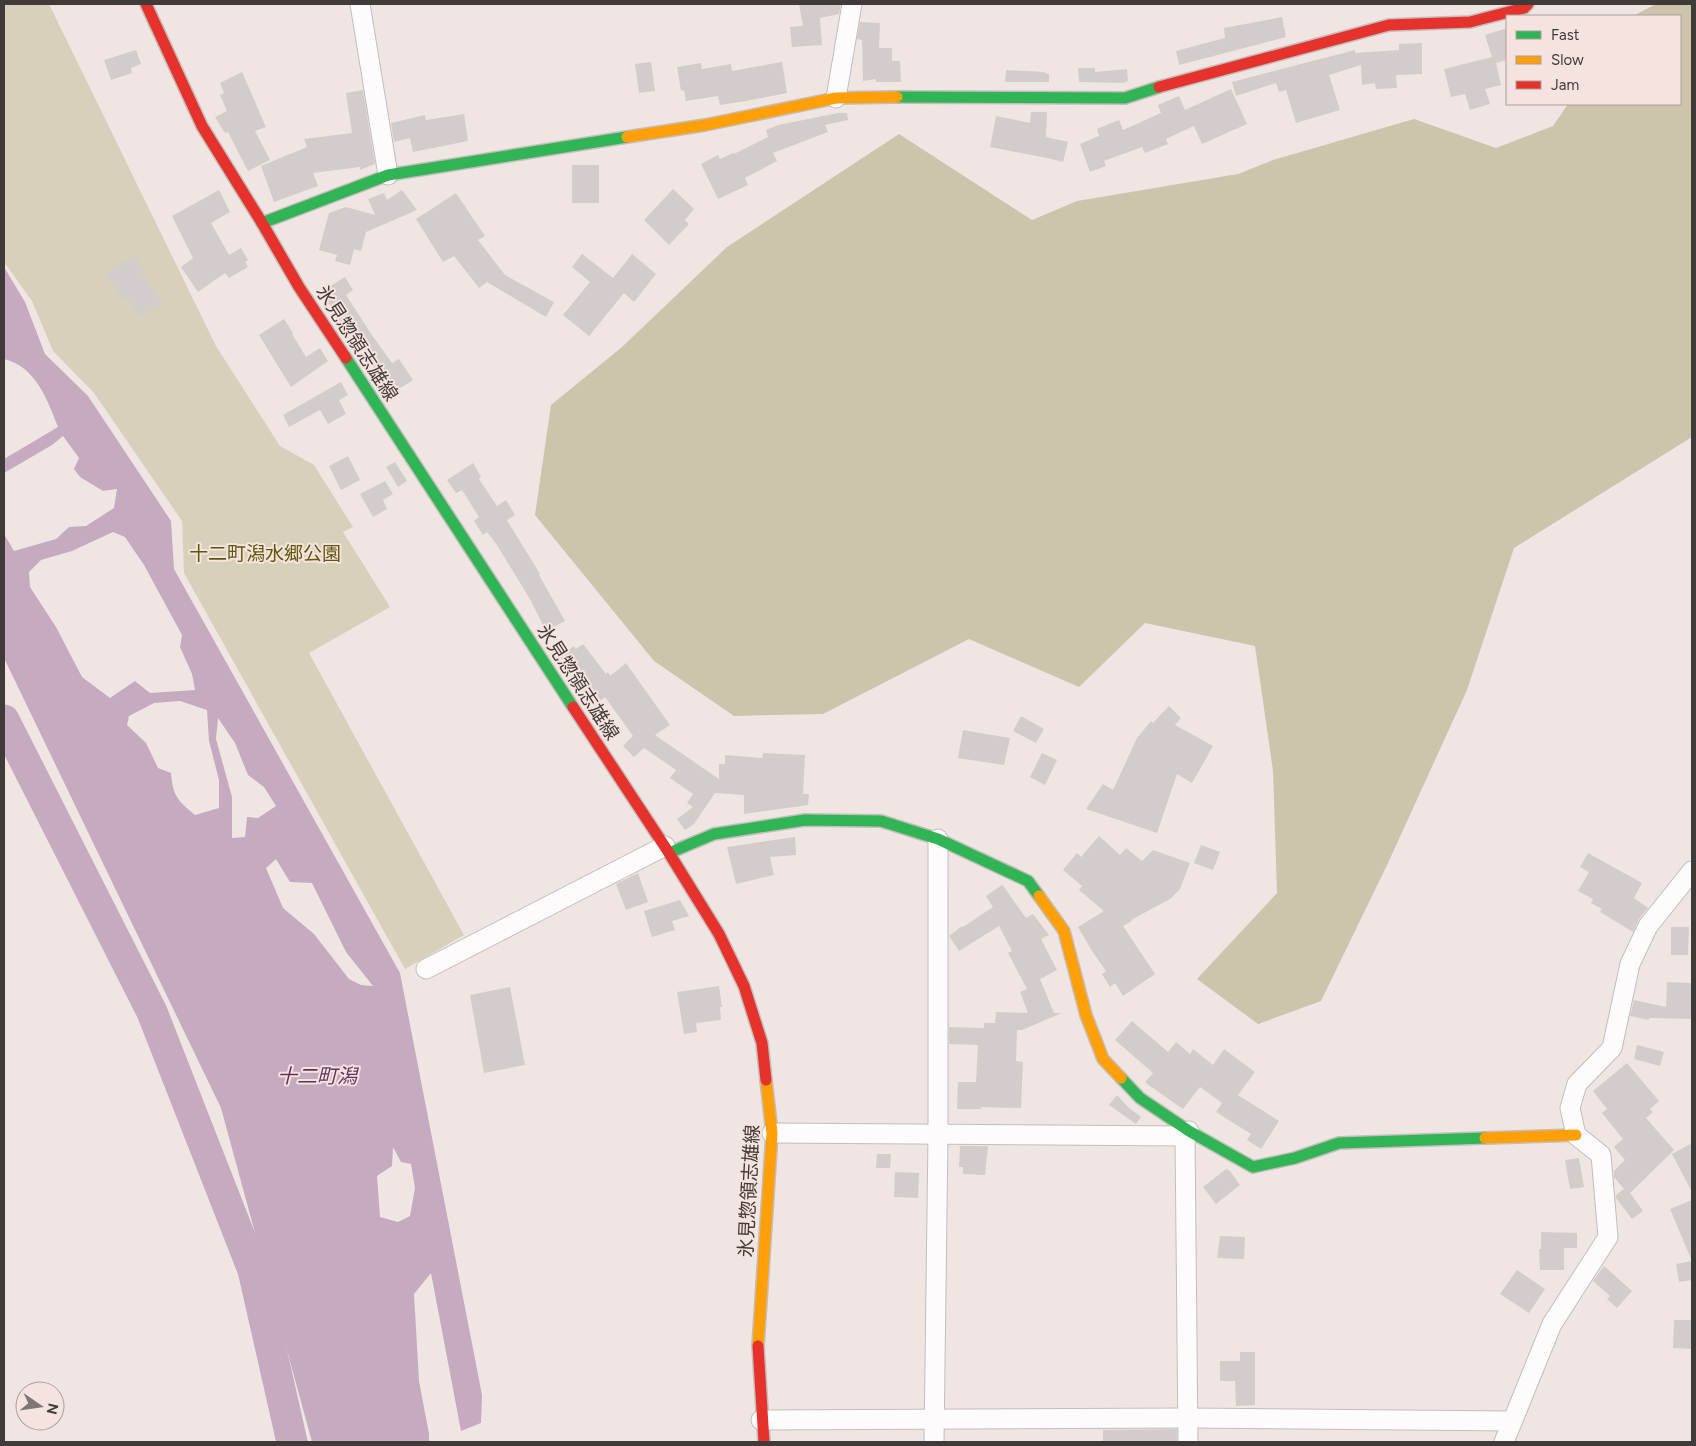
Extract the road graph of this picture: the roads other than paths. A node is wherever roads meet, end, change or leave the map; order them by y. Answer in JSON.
{"nodes":[{"id":1,"x":146,"y":4,"type":"edge"},
{"id":2,"x":360,"y":4,"type":"edge"},
{"id":3,"x":852,"y":4,"type":"edge"},
{"id":4,"x":1528,"y":4,"type":"edge"},
{"id":5,"x":836,"y":98,"type":"junction"},
{"id":6,"x":388,"y":175,"type":"junction"},
{"id":7,"x":262,"y":223,"type":"junction"},
{"id":8,"x":938,"y":839,"type":"junction"},
{"id":9,"x":667,"y":849,"type":"junction"},
{"id":10,"x":1692,"y":871,"type":"edge"},
{"id":11,"x":426,"y":969,"type":"dead end"},
{"id":12,"x":772,"y":1133,"type":"junction"},
{"id":13,"x":1187,"y":1134,"type":"junction"},
{"id":14,"x":938,"y":1135,"type":"junction"},
{"id":15,"x":1576,"y":1135,"type":"junction"},
{"id":16,"x":1188,"y":1418,"type":"junction"},
{"id":17,"x":934,"y":1419,"type":"junction"},
{"id":18,"x":761,"y":1420,"type":"junction"},
{"id":19,"x":1512,"y":1421,"type":"junction"},
{"id":20,"x":764,"y":1442,"type":"edge"},
{"id":21,"x":934,"y":1442,"type":"edge"},
{"id":22,"x":1188,"y":1442,"type":"edge"},
{"id":23,"x":1504,"y":1442,"type":"edge"}],
"edges":[{"from":1,"to":7,"type":"street","name":"氷見惣領志雄線"},
{"from":2,"to":6,"type":"street"},
{"from":3,"to":5,"type":"street"},
{"from":4,"to":5,"type":"street"},
{"from":5,"to":6,"type":"street"},
{"from":6,"to":7,"type":"street"},
{"from":7,"to":9,"type":"street","name":"氷見惣領志雄線"},
{"from":8,"to":9,"type":"street"},
{"from":8,"to":13,"type":"street"},
{"from":8,"to":14,"type":"street"},
{"from":9,"to":11,"type":"street"},
{"from":9,"to":12,"type":"street","name":"氷見惣領志雄線"},
{"from":10,"to":15,"type":"street"},
{"from":12,"to":14,"type":"street"},
{"from":12,"to":18,"type":"street","name":"氷見惣領志雄線"},
{"from":13,"to":14,"type":"street"},
{"from":13,"to":15,"type":"street"},
{"from":13,"to":16,"type":"street"},
{"from":14,"to":17,"type":"street"},
{"from":15,"to":19,"type":"street"},
{"from":16,"to":17,"type":"street"},
{"from":16,"to":19,"type":"street"},
{"from":16,"to":22,"type":"street"},
{"from":17,"to":18,"type":"street"},
{"from":17,"to":21,"type":"street"},
{"from":18,"to":20,"type":"street","name":"氷見惣領志雄線"},
{"from":19,"to":23,"type":"street"}]}
